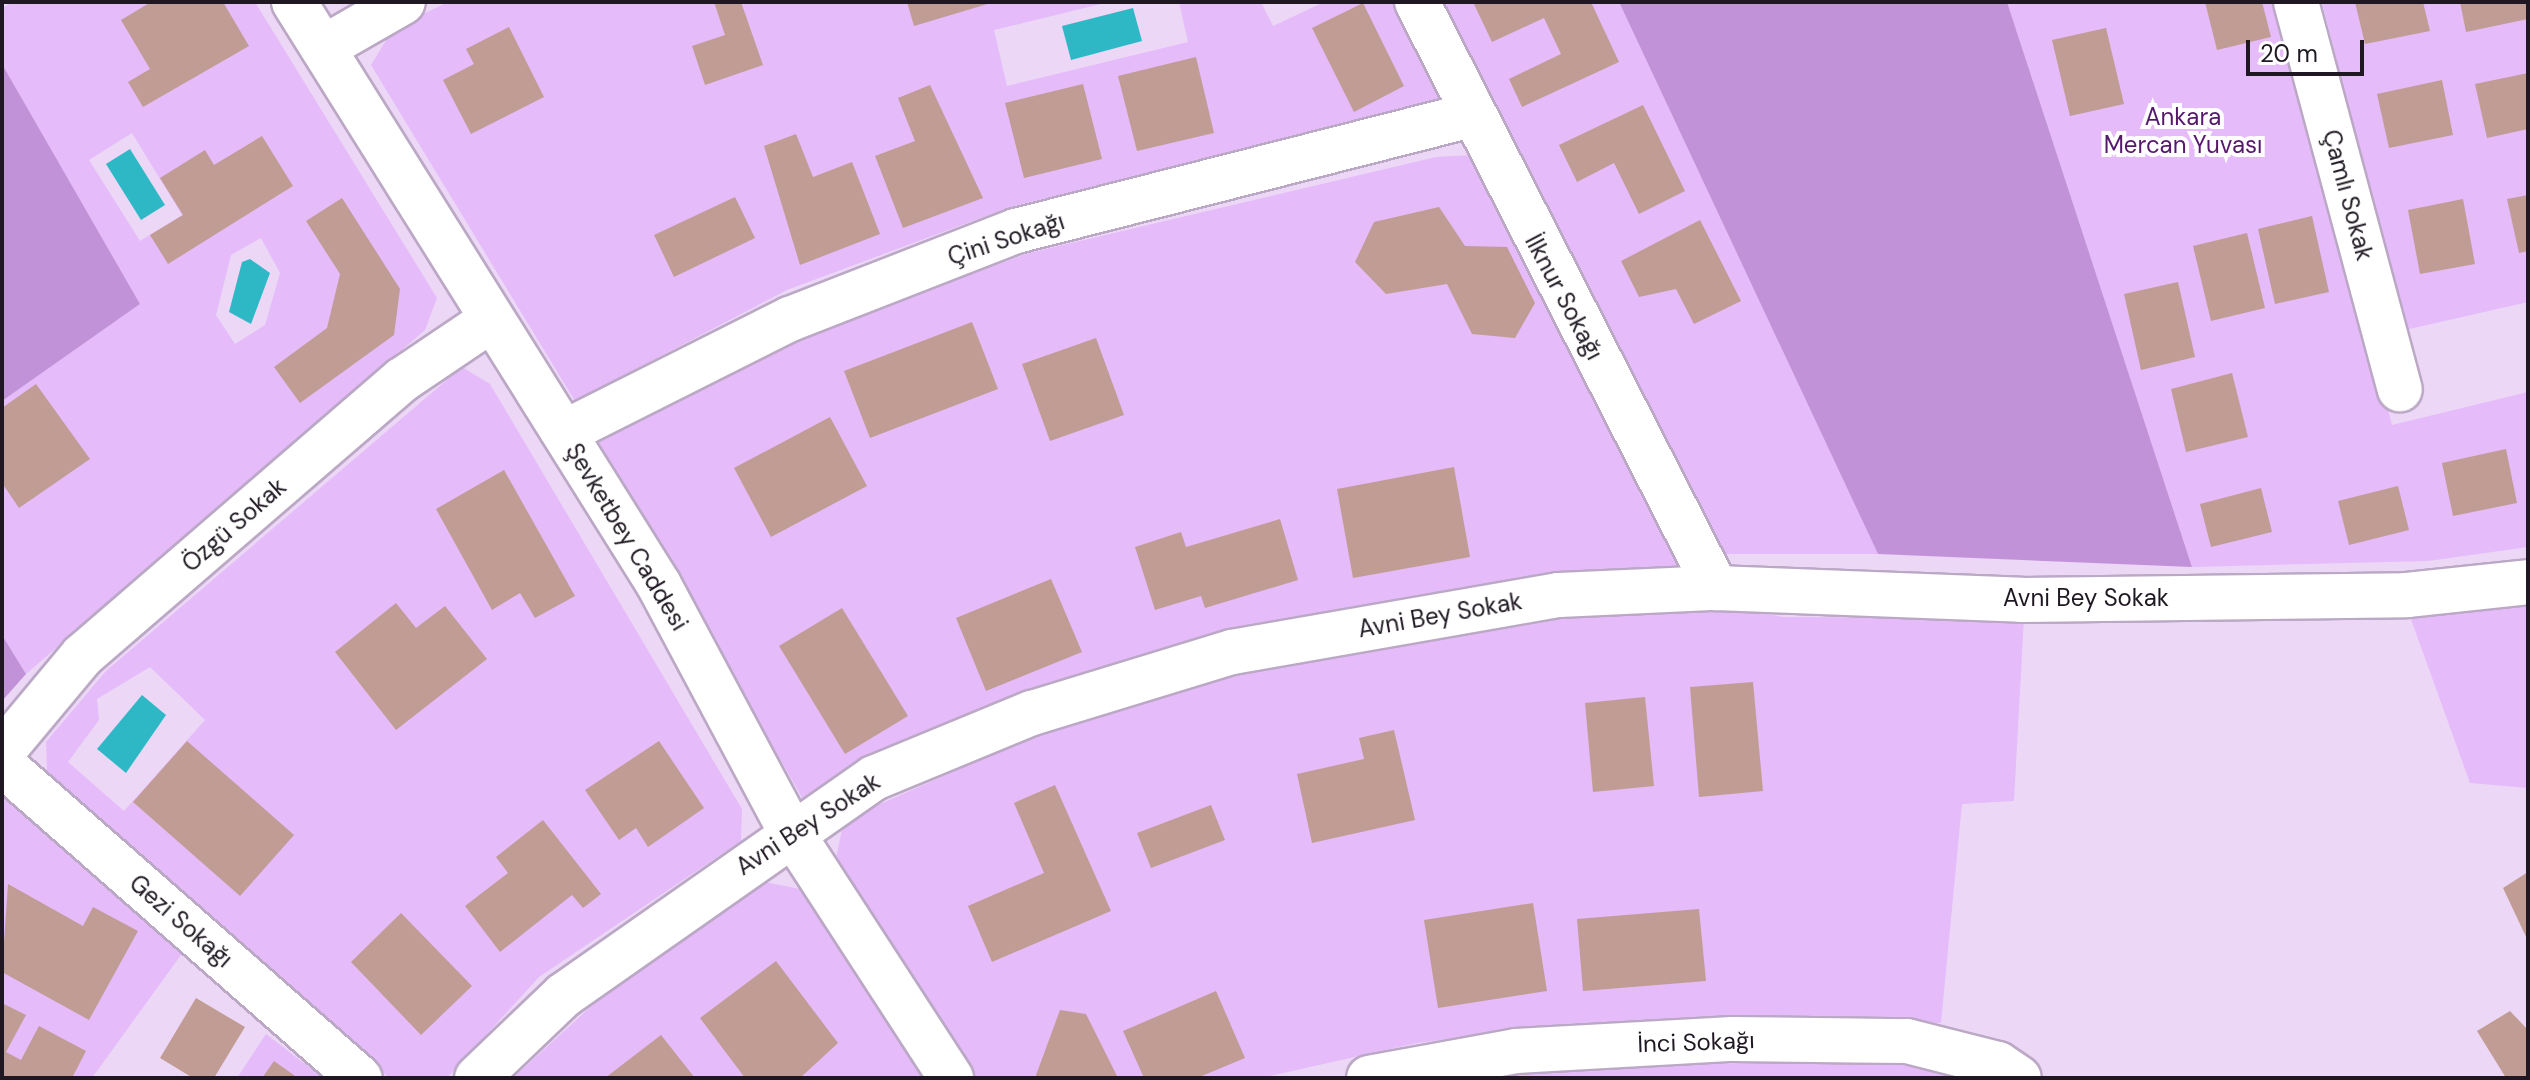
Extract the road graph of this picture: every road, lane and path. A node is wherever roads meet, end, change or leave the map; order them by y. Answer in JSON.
{"nodes":[{"id":1,"x":294,"y":2,"type":"edge"},
{"id":2,"x":403,"y":2,"type":"edge"},
{"id":3,"x":1417,"y":2,"type":"edge"},
{"id":4,"x":2296,"y":2,"type":"edge"},
{"id":5,"x":323,"y":48,"type":"junction"},
{"id":6,"x":1472,"y":115,"type":"junction"},
{"id":7,"x":488,"y":322,"type":"junction"},
{"id":8,"x":2400,"y":389,"type":"dead end"},
{"id":9,"x":565,"y":432,"type":"junction"},
{"id":10,"x":2528,"y":582,"type":"edge"},
{"id":11,"x":1716,"y":588,"type":"junction"},
{"id":12,"x":2,"y":752,"type":"edge"},
{"id":13,"x":2,"y":764,"type":"edge"},
{"id":14,"x":790,"y":830,"type":"junction"},
{"id":15,"x":360,"y":1078,"type":"edge"},
{"id":16,"x":477,"y":1078,"type":"edge"},
{"id":17,"x":951,"y":1078,"type":"edge"},
{"id":18,"x":1369,"y":1078,"type":"edge"},
{"id":19,"x":2019,"y":1078,"type":"edge"}],
"edges":[{"from":1,"to":5,"type":"street","name":"Şevketbey Caddesi"},
{"from":2,"to":5,"type":"street"},
{"from":3,"to":6,"type":"street","name":"İlknur Sokağı"},
{"from":4,"to":8,"type":"street","name":"Çamlı Sokak"},
{"from":5,"to":7,"type":"street","name":"Şevketbey Caddesi"},
{"from":6,"to":9,"type":"street","name":"Çini Sokağı"},
{"from":6,"to":11,"type":"street","name":"İlknur Sokağı"},
{"from":7,"to":9,"type":"street","name":"Şevketbey Caddesi"},
{"from":7,"to":12,"type":"street","name":"Özgü Sokak"},
{"from":9,"to":14,"type":"street","name":"Şevketbey Caddesi"},
{"from":10,"to":11,"type":"street","name":"Avni Bey Sokak"},
{"from":11,"to":14,"type":"street","name":"Avni Bey Sokak"},
{"from":13,"to":15,"type":"street","name":"Gezi Sokağı"},
{"from":14,"to":16,"type":"street","name":"Avni Bey Sokak"},
{"from":14,"to":17,"type":"street","name":"Şevketbey Caddesi"},
{"from":18,"to":19,"type":"street","name":"İnci Sokağı"}]}
